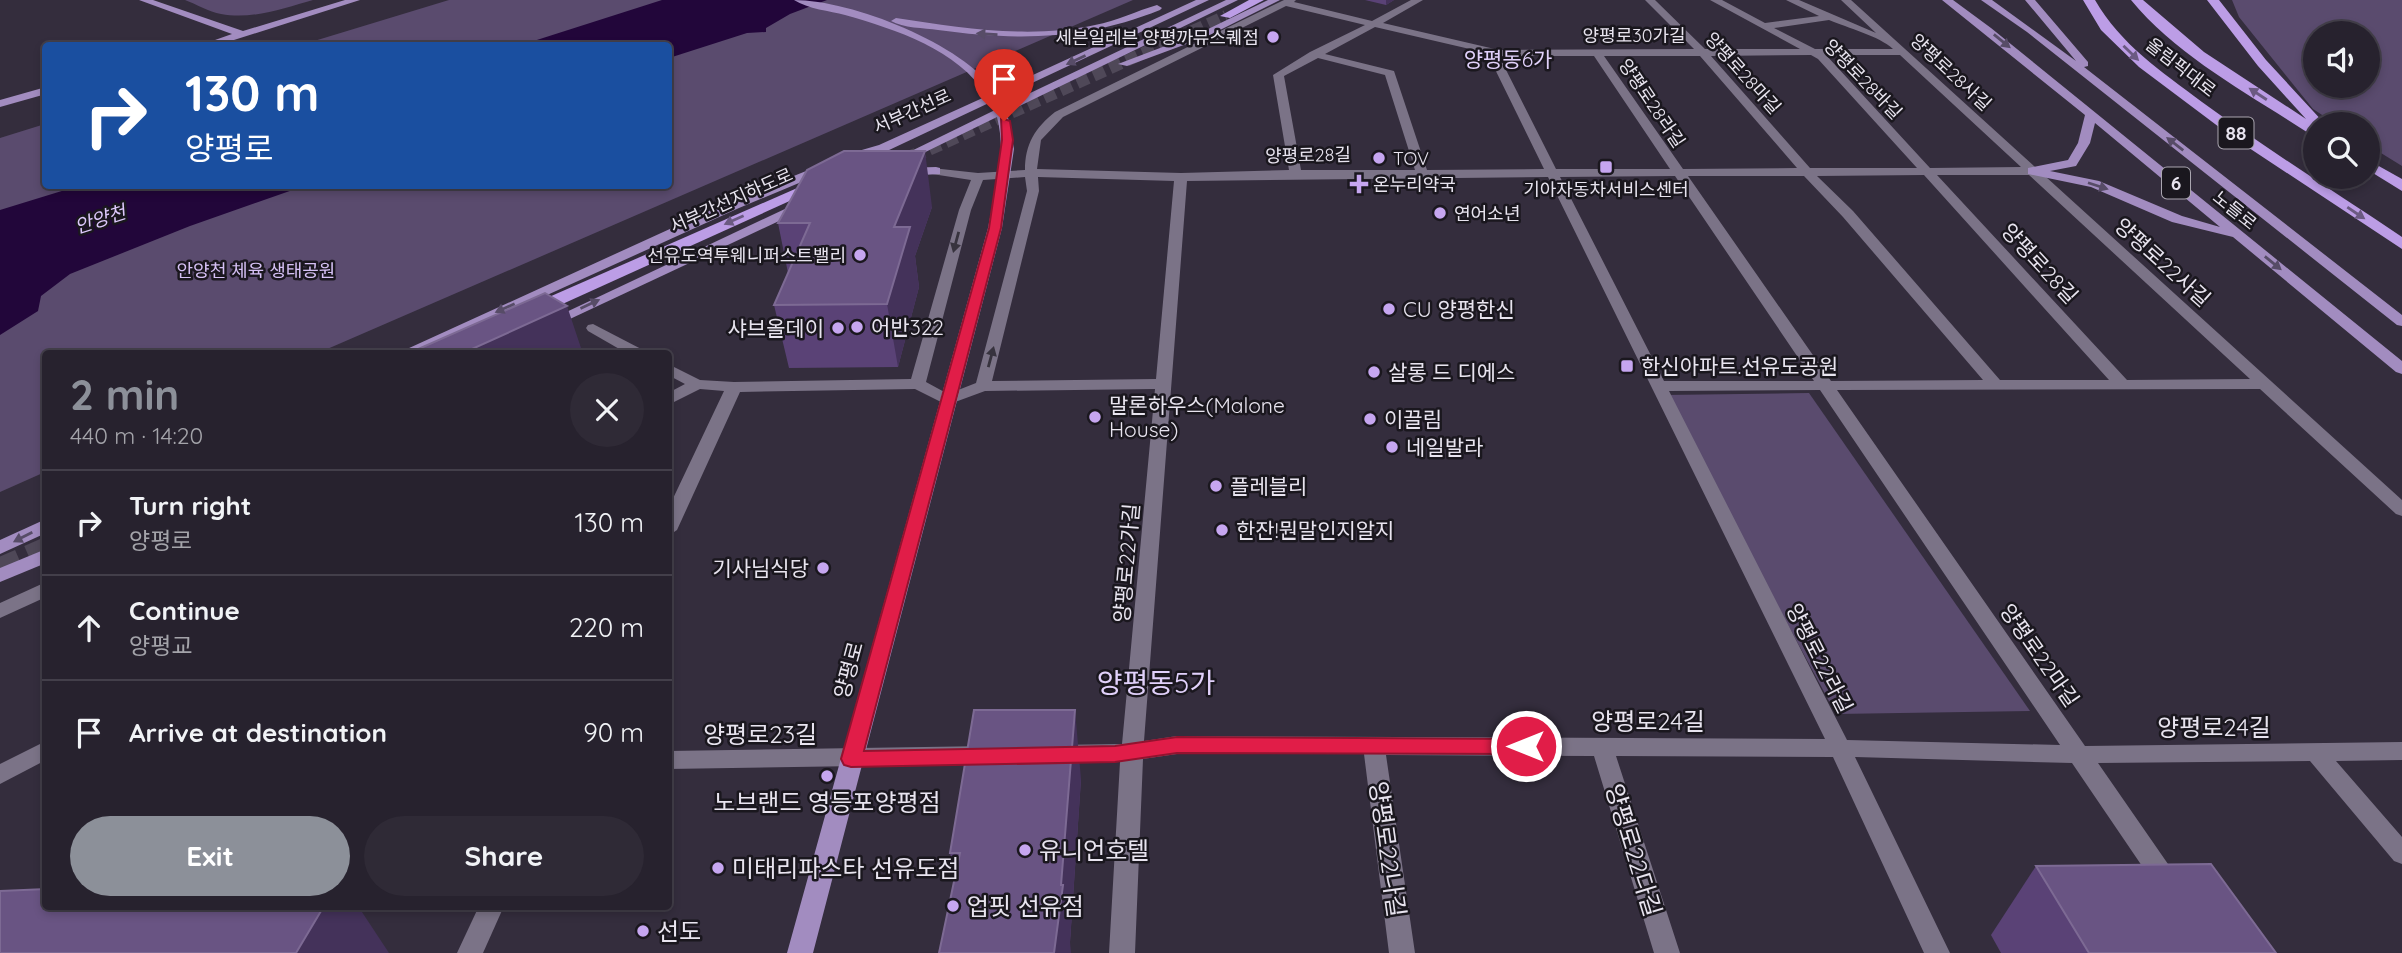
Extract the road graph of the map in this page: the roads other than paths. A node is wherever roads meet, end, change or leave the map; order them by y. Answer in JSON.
{"nodes":[{"id":1,"x":144,"y":0,"type":"edge"},
{"id":2,"x":177,"y":0,"type":"edge"},
{"id":3,"x":355,"y":0,"type":"edge"},
{"id":4,"x":799,"y":0,"type":"edge"},
{"id":5,"x":1204,"y":0,"type":"edge"},
{"id":6,"x":1233,"y":0,"type":"edge"},
{"id":7,"x":1258,"y":0,"type":"edge"},
{"id":8,"x":1418,"y":0,"type":"edge"},
{"id":9,"x":1650,"y":0,"type":"edge"},
{"id":10,"x":1715,"y":0,"type":"edge"},
{"id":11,"x":1791,"y":0,"type":"edge"},
{"id":12,"x":1846,"y":0,"type":"edge"},
{"id":13,"x":1947,"y":0,"type":"edge"},
{"id":14,"x":1986,"y":0,"type":"edge"},
{"id":15,"x":2000,"y":0,"type":"edge"},
{"id":16,"x":2030,"y":0,"type":"edge"},
{"id":17,"x":2074,"y":0,"type":"edge"},
{"id":18,"x":2089,"y":0,"type":"edge"},
{"id":19,"x":2137,"y":0,"type":"edge"},
{"id":20,"x":2213,"y":0,"type":"edge"},
{"id":21,"x":1284,"y":1,"type":"edge"},
{"id":22,"x":1166,"y":5,"type":"dead end"},
{"id":23,"x":855,"y":15,"type":"junction"},
{"id":24,"x":1226,"y":16,"type":"tunnel mouth"},
{"id":25,"x":1829,"y":17,"type":"junction"},
{"id":26,"x":1371,"y":24,"type":"junction"},
{"id":27,"x":219,"y":25,"type":"junction"},
{"id":28,"x":1765,"y":26,"type":"junction"},
{"id":29,"x":2105,"y":28,"type":"junction"},
{"id":30,"x":2029,"y":30,"type":"junction"},
{"id":31,"x":242,"y":34,"type":"junction"},
{"id":32,"x":1890,"y":39,"type":"junction"},
{"id":33,"x":216,"y":42,"type":"edge"},
{"id":34,"x":1703,"y":52,"type":"junction"},
{"id":35,"x":1815,"y":52,"type":"junction"},
{"id":36,"x":1904,"y":52,"type":"junction"},
{"id":37,"x":1492,"y":53,"type":"junction"},
{"id":38,"x":1597,"y":53,"type":"junction"},
{"id":39,"x":1314,"y":54,"type":"junction"},
{"id":40,"x":2104,"y":88,"type":"junction"},
{"id":41,"x":42,"y":91,"type":"edge"},
{"id":42,"x":1034,"y":97,"type":"junction"},
{"id":43,"x":0,"y":104,"type":"edge"},
{"id":44,"x":2308,"y":112,"type":"edge"},
{"id":45,"x":2091,"y":114,"type":"junction"},
{"id":46,"x":2303,"y":123,"type":"edge"},
{"id":47,"x":933,"y":145,"type":"junction"},
{"id":48,"x":883,"y":148,"type":"junction"},
{"id":49,"x":936,"y":171,"type":"junction"},
{"id":50,"x":1926,"y":171,"type":"junction"},
{"id":51,"x":2032,"y":171,"type":"junction"},
{"id":52,"x":1679,"y":172,"type":"junction"},
{"id":53,"x":1807,"y":172,"type":"junction"},
{"id":54,"x":2380,"y":172,"type":"edge"},
{"id":55,"x":1031,"y":173,"type":"junction"},
{"id":56,"x":1422,"y":173,"type":"junction"},
{"id":57,"x":1552,"y":173,"type":"junction"},
{"id":58,"x":1296,"y":174,"type":"junction"},
{"id":59,"x":978,"y":177,"type":"junction"},
{"id":60,"x":1181,"y":177,"type":"junction"},
{"id":61,"x":840,"y":178,"type":"junction"},
{"id":62,"x":2402,"y":186,"type":"edge"},
{"id":63,"x":2240,"y":236,"type":"junction"},
{"id":64,"x":2402,"y":244,"type":"edge"},
{"id":65,"x":2402,"y":322,"type":"edge"},
{"id":66,"x":541,"y":327,"type":"edge"},
{"id":67,"x":593,"y":328,"type":"dead end"},
{"id":68,"x":412,"y":350,"type":"edge"},
{"id":69,"x":449,"y":350,"type":"edge"},
{"id":70,"x":633,"y":350,"type":"edge"},
{"id":71,"x":2402,"y":369,"type":"edge"},
{"id":72,"x":672,"y":371,"type":"edge"},
{"id":73,"x":697,"y":384,"type":"junction"},
{"id":74,"x":918,"y":384,"type":"junction"},
{"id":75,"x":1163,"y":384,"type":"junction"},
{"id":76,"x":2122,"y":384,"type":"junction"},
{"id":77,"x":2265,"y":384,"type":"junction"},
{"id":78,"x":1824,"y":385,"type":"junction"},
{"id":79,"x":1996,"y":385,"type":"junction"},
{"id":80,"x":983,"y":386,"type":"junction"},
{"id":81,"x":1659,"y":386,"type":"junction"},
{"id":82,"x":734,"y":387,"type":"junction"},
{"id":83,"x":672,"y":398,"type":"edge"},
{"id":84,"x":947,"y":400,"type":"junction"},
{"id":85,"x":2402,"y":510,"type":"edge"},
{"id":86,"x":672,"y":521,"type":"edge"},
{"id":87,"x":42,"y":527,"type":"edge"},
{"id":88,"x":0,"y":548,"type":"edge"},
{"id":89,"x":42,"y":557,"type":"edge"},
{"id":90,"x":42,"y":567,"type":"edge"},
{"id":91,"x":0,"y":577,"type":"edge"},
{"id":92,"x":42,"y":591,"type":"edge"},
{"id":93,"x":0,"y":611,"type":"edge"},
{"id":94,"x":1374,"y":746,"type":"junction"},
{"id":95,"x":1602,"y":747,"type":"junction"},
{"id":96,"x":1839,"y":748,"type":"junction"},
{"id":97,"x":42,"y":751,"type":"edge"},
{"id":98,"x":2402,"y":751,"type":"edge"},
{"id":99,"x":1132,"y":752,"type":"junction"},
{"id":100,"x":2079,"y":752,"type":"junction"},
{"id":101,"x":2316,"y":753,"type":"junction"},
{"id":102,"x":1010,"y":755,"type":"edge"},
{"id":103,"x":1036,"y":755,"type":"edge"},
{"id":104,"x":851,"y":759,"type":"junction"},
{"id":105,"x":672,"y":760,"type":"edge"},
{"id":106,"x":0,"y":775,"type":"edge"},
{"id":107,"x":2402,"y":854,"type":"edge"},
{"id":108,"x":2178,"y":897,"type":"edge"},
{"id":109,"x":490,"y":910,"type":"edge"},
{"id":110,"x":470,"y":953,"type":"edge"},
{"id":111,"x":800,"y":953,"type":"edge"},
{"id":112,"x":1122,"y":953,"type":"edge"},
{"id":113,"x":1402,"y":953,"type":"edge"},
{"id":114,"x":1667,"y":953,"type":"edge"},
{"id":115,"x":1937,"y":953,"type":"edge"}],
"edges":[{"from":1,"to":27,"type":"main road"},
{"from":2,"to":27,"type":"main road"},
{"from":3,"to":31,"type":"main road"},
{"from":4,"to":23,"type":"main road"},
{"from":5,"to":48,"type":"main road","name":"서부간선로","one_way":true},
{"from":6,"to":42,"type":"main road","name":"서부간선로"},
{"from":7,"to":24,"type":"highway"},
{"from":8,"to":26,"type":"street"},
{"from":9,"to":34,"type":"street","name":"양평로28마길"},
{"from":10,"to":28,"type":"street","name":"양평로28바길"},
{"from":11,"to":25,"type":"street"},
{"from":12,"to":32,"type":"street","name":"양평로28사길"},
{"from":13,"to":45,"type":"main road","name":"노들로","number":"6","one_way":true},
{"from":14,"to":30,"type":"main road","name":"노들로","number":"6"},
{"from":15,"to":30,"type":"main road"},
{"from":16,"to":40,"type":"main road"},
{"from":17,"to":29,"type":"highway"},
{"from":18,"to":29,"type":"highway","name":"올림픽대로","number":"88"},
{"from":46,"to":19,"type":"highway","name":"올림픽대로","number":"88","one_way":true},
{"from":20,"to":44,"type":"highway"},
{"from":21,"to":26,"type":"street","name":"양평로30가길"},
{"from":21,"to":42,"type":"main road"},
{"from":21,"to":55,"type":"street"},
{"from":22,"to":23,"type":"main road","one_way":true},
{"from":23,"to":84,"type":"main road","name":"양평로"},
{"from":25,"to":28,"type":"street","name":"양평로28바길"},
{"from":25,"to":32,"type":"street"},
{"from":26,"to":37,"type":"street","name":"양평로30가길"},
{"from":26,"to":39,"type":"street"},
{"from":27,"to":31,"type":"main road"},
{"from":28,"to":35,"type":"street","name":"양평로28바길"},
{"from":29,"to":64,"type":"highway","name":"올림픽대로","number":"88","one_way":true},
{"from":30,"to":40,"type":"main road","name":"노들로","number":"6"},
{"from":31,"to":33,"type":"main road"},
{"from":32,"to":36,"type":"street","name":"양평로28사길"},
{"from":34,"to":35,"type":"street","name":"양평로30가길"},
{"from":34,"to":38,"type":"street","name":"양평로30가길"},
{"from":34,"to":53,"type":"street","name":"양평로28마길"},
{"from":35,"to":36,"type":"street","name":"양평로30가길"},
{"from":35,"to":50,"type":"street","name":"양평로28바길"},
{"from":36,"to":51,"type":"street","name":"양평로28사길"},
{"from":37,"to":38,"type":"street","name":"양평로30가길"},
{"from":37,"to":57,"type":"street","name":"양평로22라길"},
{"from":38,"to":52,"type":"street","name":"양평로28라길"},
{"from":39,"to":56,"type":"street"},
{"from":39,"to":58,"type":"street"},
{"from":65,"to":40,"type":"main road","name":"노들로","number":"6","one_way":true},
{"from":41,"to":43,"type":"main road"},
{"from":42,"to":47,"type":"main road","name":"서부간선로"},
{"from":45,"to":51,"type":"main road"},
{"from":45,"to":63,"type":"main road","name":"노들로","number":"6"},
{"from":47,"to":49,"type":"main road"},
{"from":47,"to":49,"type":"main road","name":"서부간선로"},
{"from":48,"to":61,"type":"highway","name":"서부간선지하도로"},
{"from":48,"to":68,"type":"main road","name":"서부간선로","one_way":true},
{"from":49,"to":59,"type":"street","name":"양평로28길"},
{"from":50,"to":51,"type":"street","name":"양평로28길"},
{"from":50,"to":53,"type":"street","name":"양평로28길"},
{"from":50,"to":76,"type":"street","name":"양평로28길"},
{"from":51,"to":63,"type":"main road","one_way":true},
{"from":51,"to":77,"type":"street","name":"양평로22사길"},
{"from":52,"to":53,"type":"street","name":"양평로28길"},
{"from":52,"to":57,"type":"street","name":"양평로28길"},
{"from":52,"to":78,"type":"street","name":"양평로22마길"},
{"from":53,"to":79,"type":"street"},
{"from":54,"to":62,"type":"highway"},
{"from":55,"to":59,"type":"street","name":"양평로28길"},
{"from":55,"to":60,"type":"street","name":"양평로28길"},
{"from":80,"to":55,"type":"street","one_way":true},
{"from":56,"to":57,"type":"street","name":"양평로28길"},
{"from":56,"to":58,"type":"street","name":"양평로28길"},
{"from":57,"to":81,"type":"street","name":"양평로22라길"},
{"from":58,"to":60,"type":"street","name":"양평로28길"},
{"from":59,"to":74,"type":"street","one_way":true},
{"from":60,"to":75,"type":"street","name":"양평로22가길"},
{"from":66,"to":61,"type":"main road","one_way":true},
{"from":61,"to":69,"type":"highway","name":"서부간선지하도로","one_way":true},
{"from":63,"to":71,"type":"main road","name":"노들로","number":"6","one_way":true},
{"from":67,"to":70,"type":"street"},
{"from":72,"to":73,"type":"street"},
{"from":73,"to":82,"type":"street"},
{"from":73,"to":83,"type":"street"},
{"from":74,"to":82,"type":"street"},
{"from":74,"to":84,"type":"street"},
{"from":75,"to":80,"type":"street"},
{"from":75,"to":99,"type":"street","name":"양평로22가길"},
{"from":76,"to":77,"type":"street"},
{"from":76,"to":79,"type":"street"},
{"from":77,"to":85,"type":"street","name":"양평로22사길"},
{"from":78,"to":79,"type":"street"},
{"from":78,"to":81,"type":"street"},
{"from":78,"to":100,"type":"street","name":"양평로22마길"},
{"from":80,"to":84,"type":"street"},
{"from":81,"to":96,"type":"street","name":"양평로22라길"},
{"from":82,"to":86,"type":"street"},
{"from":84,"to":104,"type":"main road","name":"양평로"},
{"from":87,"to":88,"type":"main road","one_way":true},
{"from":89,"to":91,"type":"main road"},
{"from":90,"to":91,"type":"main road"},
{"from":92,"to":93,"type":"street"},
{"from":94,"to":95,"type":"street","name":"양평로24길"},
{"from":94,"to":99,"type":"street","name":"양평로24길"},
{"from":94,"to":113,"type":"street","name":"양평로22나길"},
{"from":95,"to":96,"type":"street","name":"양평로24길"},
{"from":95,"to":114,"type":"street","name":"양평로22다길"},
{"from":96,"to":100,"type":"street","name":"양평로24길"},
{"from":96,"to":115,"type":"street","name":"양평로22라길"},
{"from":97,"to":106,"type":"street"},
{"from":98,"to":101,"type":"street","name":"양평로24길"},
{"from":99,"to":103,"type":"street","name":"양평로24길"},
{"from":99,"to":112,"type":"street","name":"양평로22가길"},
{"from":100,"to":101,"type":"street","name":"양평로24길"},
{"from":100,"to":108,"type":"street","name":"양평로22마길"},
{"from":101,"to":107,"type":"street"},
{"from":102,"to":104,"type":"street"},
{"from":104,"to":105,"type":"street","name":"양평로23길"},
{"from":104,"to":111,"type":"main road","name":"양평로"},
{"from":109,"to":110,"type":"street"}]}
